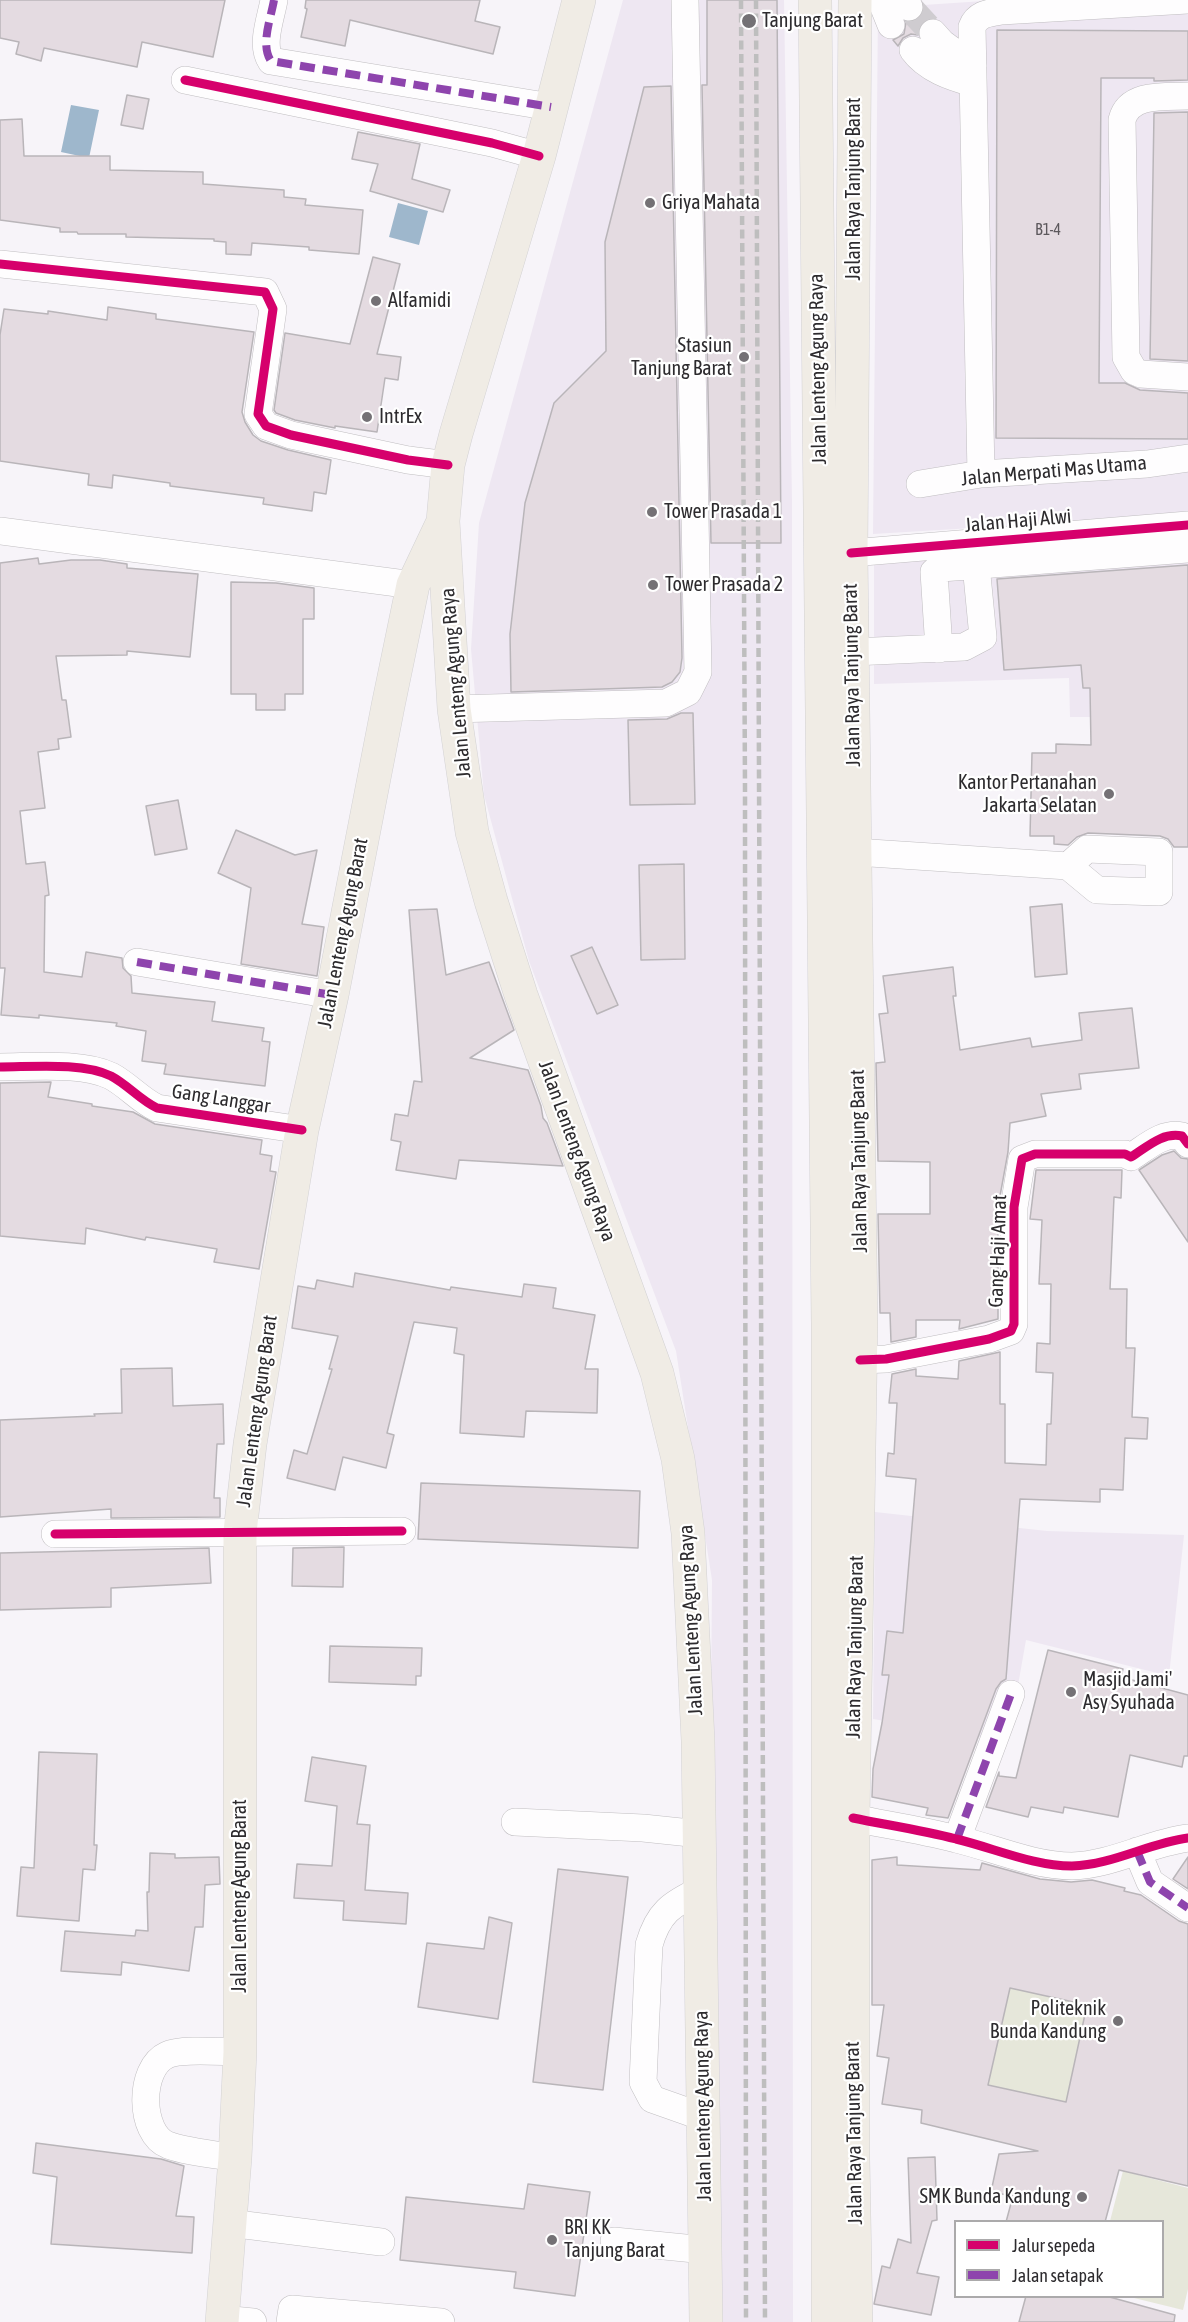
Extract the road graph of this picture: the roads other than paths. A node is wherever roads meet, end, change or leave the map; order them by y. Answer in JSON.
{"nodes":[{"id":1,"x":274,"y":0,"type":"edge"},
{"id":2,"x":579,"y":0,"type":"edge"},
{"id":3,"x":685,"y":0,"type":"edge"},
{"id":4,"x":815,"y":0,"type":"edge"},
{"id":5,"x":855,"y":0,"type":"edge"},
{"id":6,"x":881,"y":0,"type":"edge"},
{"id":7,"x":1188,"y":0,"type":"edge"},
{"id":8,"x":902,"y":11,"type":"tunnel mouth"},
{"id":9,"x":933,"y":33,"type":"tunnel mouth"},
{"id":10,"x":913,"y":50,"type":"tunnel mouth"},
{"id":11,"x":973,"y":75,"type":"junction"},
{"id":12,"x":185,"y":80,"type":"dead end"},
{"id":13,"x":1188,"y":96,"type":"edge"},
{"id":14,"x":550,"y":107,"type":"junction"},
{"id":15,"x":539,"y":156,"type":"junction"},
{"id":16,"x":0,"y":264,"type":"edge"},
{"id":17,"x":1188,"y":377,"type":"edge"},
{"id":18,"x":1188,"y":458,"type":"edge"},
{"id":19,"x":448,"y":465,"type":"junction"},
{"id":20,"x":981,"y":474,"type":"junction"},
{"id":21,"x":920,"y":484,"type":"dead end"},
{"id":22,"x":443,"y":520,"type":"junction"},
{"id":23,"x":1188,"y":525,"type":"edge"},
{"id":24,"x":0,"y":531,"type":"edge"},
{"id":25,"x":1188,"y":549,"type":"edge"},
{"id":26,"x":850,"y":553,"type":"junction"},
{"id":27,"x":976,"y":565,"type":"junction"},
{"id":28,"x":414,"y":585,"type":"junction"},
{"id":29,"x":939,"y":649,"type":"junction"},
{"id":30,"x":853,"y":652,"type":"junction"},
{"id":31,"x":454,"y":709,"type":"junction"},
{"id":32,"x":855,"y":852,"type":"junction"},
{"id":33,"x":1068,"y":866,"type":"dead end"},
{"id":34,"x":137,"y":962,"type":"dead end"},
{"id":35,"x":332,"y":995,"type":"junction"},
{"id":36,"x":0,"y":1067,"type":"edge"},
{"id":37,"x":302,"y":1130,"type":"junction"},
{"id":38,"x":1188,"y":1144,"type":"edge"},
{"id":39,"x":828,"y":1323,"type":"junction"},
{"id":40,"x":861,"y":1326,"type":"junction"},
{"id":41,"x":860,"y":1360,"type":"junction"},
{"id":42,"x":402,"y":1531,"type":"dead end"},
{"id":43,"x":240,"y":1532,"type":"junction"},
{"id":44,"x":54,"y":1534,"type":"dead end"},
{"id":45,"x":1011,"y":1694,"type":"dead end"},
{"id":46,"x":853,"y":1818,"type":"junction"},
{"id":47,"x":514,"y":1822,"type":"dead end"},
{"id":48,"x":700,"y":1834,"type":"junction"},
{"id":49,"x":1188,"y":1838,"type":"edge"},
{"id":50,"x":957,"y":1839,"type":"junction"},
{"id":51,"x":1137,"y":1851,"type":"junction"},
{"id":52,"x":701,"y":1890,"type":"junction"},
{"id":53,"x":1188,"y":1908,"type":"edge"},
{"id":54,"x":240,"y":2052,"type":"junction"},
{"id":55,"x":703,"y":2117,"type":"junction"},
{"id":56,"x":236,"y":2158,"type":"junction"},
{"id":57,"x":229,"y":2223,"type":"junction"},
{"id":58,"x":614,"y":2241,"type":"dead end"},
{"id":59,"x":381,"y":2242,"type":"dead end"},
{"id":60,"x":705,"y":2250,"type":"junction"},
{"id":61,"x":240,"y":2321,"type":"edge"},
{"id":62,"x":290,"y":2322,"type":"edge"},
{"id":63,"x":441,"y":2322,"type":"edge"},
{"id":64,"x":706,"y":2322,"type":"edge"},
{"id":65,"x":828,"y":2322,"type":"edge"},
{"id":66,"x":856,"y":2322,"type":"edge"}],
"edges":[{"from":1,"to":14,"type":"street"},
{"from":2,"to":14,"type":"main road","name":"Jalan Lenteng Agung Raya"},
{"from":3,"to":31,"type":"street"},
{"from":4,"to":39,"type":"main road","name":"Jalan Lenteng Agung Raya"},
{"from":5,"to":26,"type":"main road","name":"Jalan Raya Tanjung Barat"},
{"from":6,"to":8,"type":"street"},
{"from":7,"to":11,"type":"street"},
{"from":9,"to":11,"type":"street"},
{"from":10,"to":11,"type":"street"},
{"from":11,"to":20,"type":"street"},
{"from":12,"to":15,"type":"street"},
{"from":13,"to":17,"type":"street"},
{"from":14,"to":15,"type":"main road","name":"Jalan Lenteng Agung Raya"},
{"from":15,"to":19,"type":"main road","name":"Jalan Lenteng Agung Raya"},
{"from":16,"to":19,"type":"street"},
{"from":18,"to":20,"type":"street","name":"Jalan Merpati Mas Utama"},
{"from":19,"to":22,"type":"main road","name":"Jalan Lenteng Agung Raya"},
{"from":20,"to":21,"type":"street","name":"Jalan Merpati Mas Utama"},
{"from":22,"to":28,"type":"main road","name":"Jalan Lenteng Agung Barat"},
{"from":22,"to":31,"type":"main road","name":"Jalan Lenteng Agung Raya"},
{"from":23,"to":26,"type":"street","name":"Jalan Haji Alwi"},
{"from":24,"to":28,"type":"street"},
{"from":25,"to":27,"type":"street"},
{"from":26,"to":30,"type":"main road","name":"Jalan Raya Tanjung Barat"},
{"from":27,"to":29,"type":"street"},
{"from":27,"to":29,"type":"street"},
{"from":28,"to":35,"type":"main road","name":"Jalan Lenteng Agung Barat"},
{"from":29,"to":30,"type":"street"},
{"from":30,"to":32,"type":"main road","name":"Jalan Raya Tanjung Barat"},
{"from":31,"to":48,"type":"main road","name":"Jalan Lenteng Agung Raya"},
{"from":32,"to":33,"type":"street"},
{"from":32,"to":40,"type":"main road","name":"Jalan Raya Tanjung Barat"},
{"from":34,"to":35,"type":"street"},
{"from":35,"to":37,"type":"main road","name":"Jalan Lenteng Agung Barat"},
{"from":36,"to":37,"type":"street","name":"Gang Langgar"},
{"from":37,"to":43,"type":"main road","name":"Jalan Lenteng Agung Barat"},
{"from":38,"to":41,"type":"street","name":"Gang Haji Amat"},
{"from":39,"to":40,"type":"main road"},
{"from":39,"to":65,"type":"main road","name":"Jalan Lenteng Agung Raya"},
{"from":40,"to":41,"type":"main road","name":"Jalan Raya Tanjung Barat"},
{"from":41,"to":46,"type":"main road","name":"Jalan Raya Tanjung Barat"},
{"from":42,"to":43,"type":"street"},
{"from":43,"to":44,"type":"street"},
{"from":43,"to":54,"type":"main road","name":"Jalan Lenteng Agung Barat"},
{"from":45,"to":50,"type":"street"},
{"from":46,"to":50,"type":"street"},
{"from":46,"to":66,"type":"main road","name":"Jalan Raya Tanjung Barat"},
{"from":47,"to":48,"type":"street"},
{"from":48,"to":52,"type":"main road","name":"Jalan Lenteng Agung Raya"},
{"from":49,"to":51,"type":"street"},
{"from":50,"to":51,"type":"street"},
{"from":51,"to":53,"type":"street"},
{"from":52,"to":55,"type":"main road","name":"Jalan Lenteng Agung Raya"},
{"from":52,"to":55,"type":"street"},
{"from":54,"to":56,"type":"main road","name":"Jalan Lenteng Agung Barat"},
{"from":54,"to":56,"type":"street"},
{"from":55,"to":60,"type":"main road","name":"Jalan Lenteng Agung Raya"},
{"from":56,"to":57,"type":"main road","name":"Jalan Lenteng Agung Barat"},
{"from":57,"to":59,"type":"street"},
{"from":57,"to":61,"type":"main road","name":"Jalan Lenteng Agung Barat"},
{"from":58,"to":60,"type":"street"},
{"from":60,"to":64,"type":"main road","name":"Jalan Lenteng Agung Raya"},
{"from":62,"to":63,"type":"street"}]}
